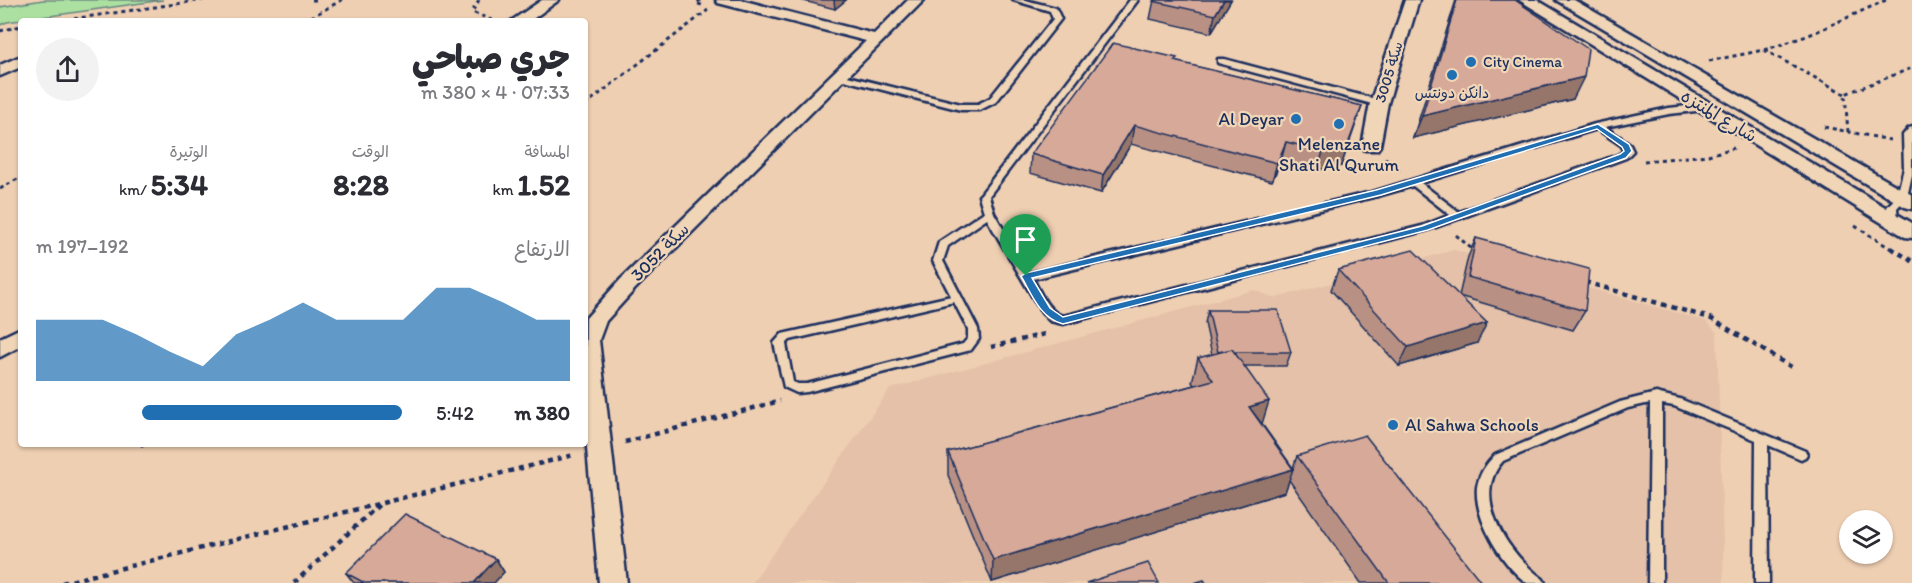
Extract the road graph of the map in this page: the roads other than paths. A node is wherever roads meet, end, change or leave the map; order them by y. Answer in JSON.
{"nodes":[{"id":1,"x":552,"y":0,"type":"edge"},
{"id":2,"x":723,"y":0,"type":"edge"},
{"id":3,"x":916,"y":0,"type":"edge"},
{"id":4,"x":1017,"y":0,"type":"edge"},
{"id":5,"x":1134,"y":0,"type":"edge"},
{"id":6,"x":1412,"y":0,"type":"edge"},
{"id":7,"x":1526,"y":0,"type":"edge"},
{"id":8,"x":1563,"y":0,"type":"edge"},
{"id":9,"x":1584,"y":12,"type":"junction"},
{"id":10,"x":524,"y":18,"type":"edge"},
{"id":11,"x":1558,"y":19,"type":"junction"},
{"id":12,"x":875,"y":39,"type":"junction"},
{"id":13,"x":18,"y":61,"type":"edge"},
{"id":14,"x":1221,"y":61,"type":"dead end"},
{"id":15,"x":0,"y":70,"type":"edge"},
{"id":16,"x":838,"y":76,"type":"junction"},
{"id":17,"x":1379,"y":103,"type":"junction"},
{"id":18,"x":1705,"y":107,"type":"junction"},
{"id":19,"x":1598,"y":126,"type":"junction"},
{"id":20,"x":1912,"y":130,"type":"edge"},
{"id":21,"x":1371,"y":146,"type":"road end"},
{"id":22,"x":1414,"y":182,"type":"junction"},
{"id":23,"x":1907,"y":200,"type":"edge"},
{"id":24,"x":989,"y":213,"type":"junction"},
{"id":25,"x":1457,"y":216,"type":"junction"},
{"id":26,"x":1893,"y":221,"type":"junction"},
{"id":27,"x":1912,"y":232,"type":"edge"},
{"id":28,"x":1026,"y":276,"type":"junction"},
{"id":29,"x":956,"y":298,"type":"junction"},
{"id":30,"x":18,"y":338,"type":"edge"},
{"id":31,"x":0,"y":349,"type":"edge"},
{"id":32,"x":1656,"y":397,"type":"junction"},
{"id":33,"x":1762,"y":438,"type":"junction"},
{"id":34,"x":1801,"y":454,"type":"dead end"},
{"id":35,"x":613,"y":583,"type":"edge"},
{"id":36,"x":1538,"y":583,"type":"edge"},
{"id":37,"x":1655,"y":583,"type":"edge"},
{"id":38,"x":1762,"y":583,"type":"edge"}],
"edges":[{"from":1,"to":10,"type":"street"},
{"from":2,"to":12,"type":"street"},
{"from":3,"to":12,"type":"street","name":"سكة 3052"},
{"from":4,"to":16,"type":"lane"},
{"from":5,"to":24,"type":"lane"},
{"from":6,"to":17,"type":"street","name":"سكة 3005"},
{"from":7,"to":11,"type":"street","name":"شارع المنتزه"},
{"from":8,"to":9,"type":"street","name":"شارع المنتزه"},
{"from":9,"to":11,"type":"street"},
{"from":9,"to":23,"type":"street","name":"شارع المنتزه"},
{"from":11,"to":18,"type":"street","name":"شارع المنتزه"},
{"from":12,"to":16,"type":"street","name":"سكة 3052"},
{"from":13,"to":15,"type":"street"},
{"from":14,"to":17,"type":"lane"},
{"from":16,"to":35,"type":"street","name":"سكة 3052"},
{"from":17,"to":21,"type":"street","name":"سكة 3005"},
{"from":18,"to":19,"type":"lane"},
{"from":18,"to":26,"type":"street","name":"شارع المنتزه"},
{"from":19,"to":22,"type":"lane"},
{"from":19,"to":25,"type":"lane"},
{"from":20,"to":23,"type":"lane"},
{"from":22,"to":25,"type":"lane"},
{"from":22,"to":28,"type":"lane"},
{"from":23,"to":26,"type":"lane"},
{"from":24,"to":28,"type":"lane"},
{"from":24,"to":29,"type":"lane"},
{"from":25,"to":28,"type":"lane"},
{"from":26,"to":27,"type":"street","name":"شارع المنتزه"},
{"from":29,"to":29,"type":"lane"},
{"from":30,"to":31,"type":"street"},
{"from":32,"to":33,"type":"lane"},
{"from":32,"to":36,"type":"lane"},
{"from":32,"to":37,"type":"lane"},
{"from":33,"to":34,"type":"lane"},
{"from":33,"to":38,"type":"lane"}]}
